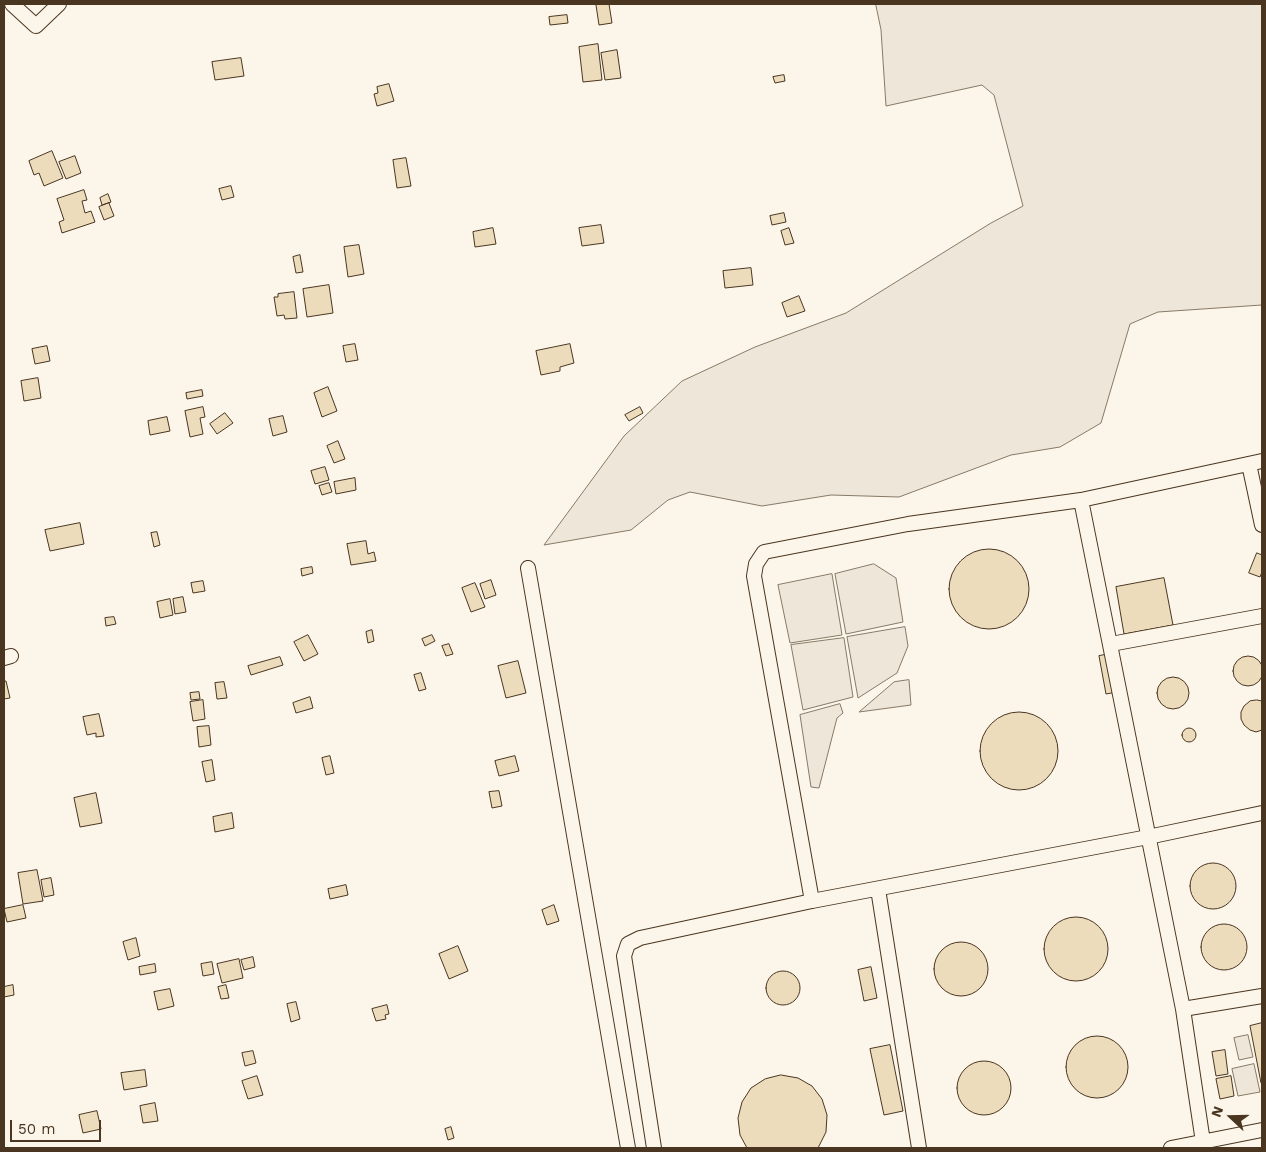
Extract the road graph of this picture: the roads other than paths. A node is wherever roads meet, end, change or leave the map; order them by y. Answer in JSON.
{"nodes":[{"id":1,"x":12,"y":4,"type":"edge"},
{"id":2,"x":59,"y":4,"type":"edge"},
{"id":3,"x":1256,"y":463,"type":"edge"},
{"id":4,"x":1081,"y":500,"type":"junction"},
{"id":5,"x":1262,"y":525,"type":"edge"},
{"id":6,"x":528,"y":568,"type":"dead end"},
{"id":7,"x":1262,"y":616,"type":"edge"},
{"id":8,"x":1111,"y":644,"type":"junction"},
{"id":9,"x":1262,"y":813,"type":"edge"},
{"id":10,"x":1148,"y":837,"type":"junction"},
{"id":11,"x":878,"y":889,"type":"junction"},
{"id":12,"x":812,"y":901,"type":"junction"},
{"id":13,"x":1262,"y":996,"type":"edge"},
{"id":14,"x":1183,"y":1009,"type":"junction"},
{"id":15,"x":1262,"y":1130,"type":"edge"},
{"id":16,"x":1203,"y":1142,"type":"junction"},
{"id":17,"x":628,"y":1148,"type":"edge"},
{"id":18,"x":654,"y":1148,"type":"edge"},
{"id":19,"x":919,"y":1148,"type":"edge"},
{"id":20,"x":1171,"y":1148,"type":"edge"}],
"edges":[{"from":1,"to":2,"type":"street"},
{"from":3,"to":4,"type":"street"},
{"from":3,"to":5,"type":"street"},
{"from":4,"to":8,"type":"street"},
{"from":4,"to":12,"type":"street"},
{"from":6,"to":17,"type":"street"},
{"from":7,"to":8,"type":"street"},
{"from":8,"to":10,"type":"street"},
{"from":9,"to":10,"type":"street"},
{"from":10,"to":11,"type":"street"},
{"from":10,"to":14,"type":"street"},
{"from":11,"to":12,"type":"street"},
{"from":11,"to":19,"type":"street"},
{"from":12,"to":18,"type":"street"},
{"from":13,"to":14,"type":"street"},
{"from":14,"to":16,"type":"street"},
{"from":15,"to":16,"type":"street"},
{"from":16,"to":20,"type":"street"}]}
